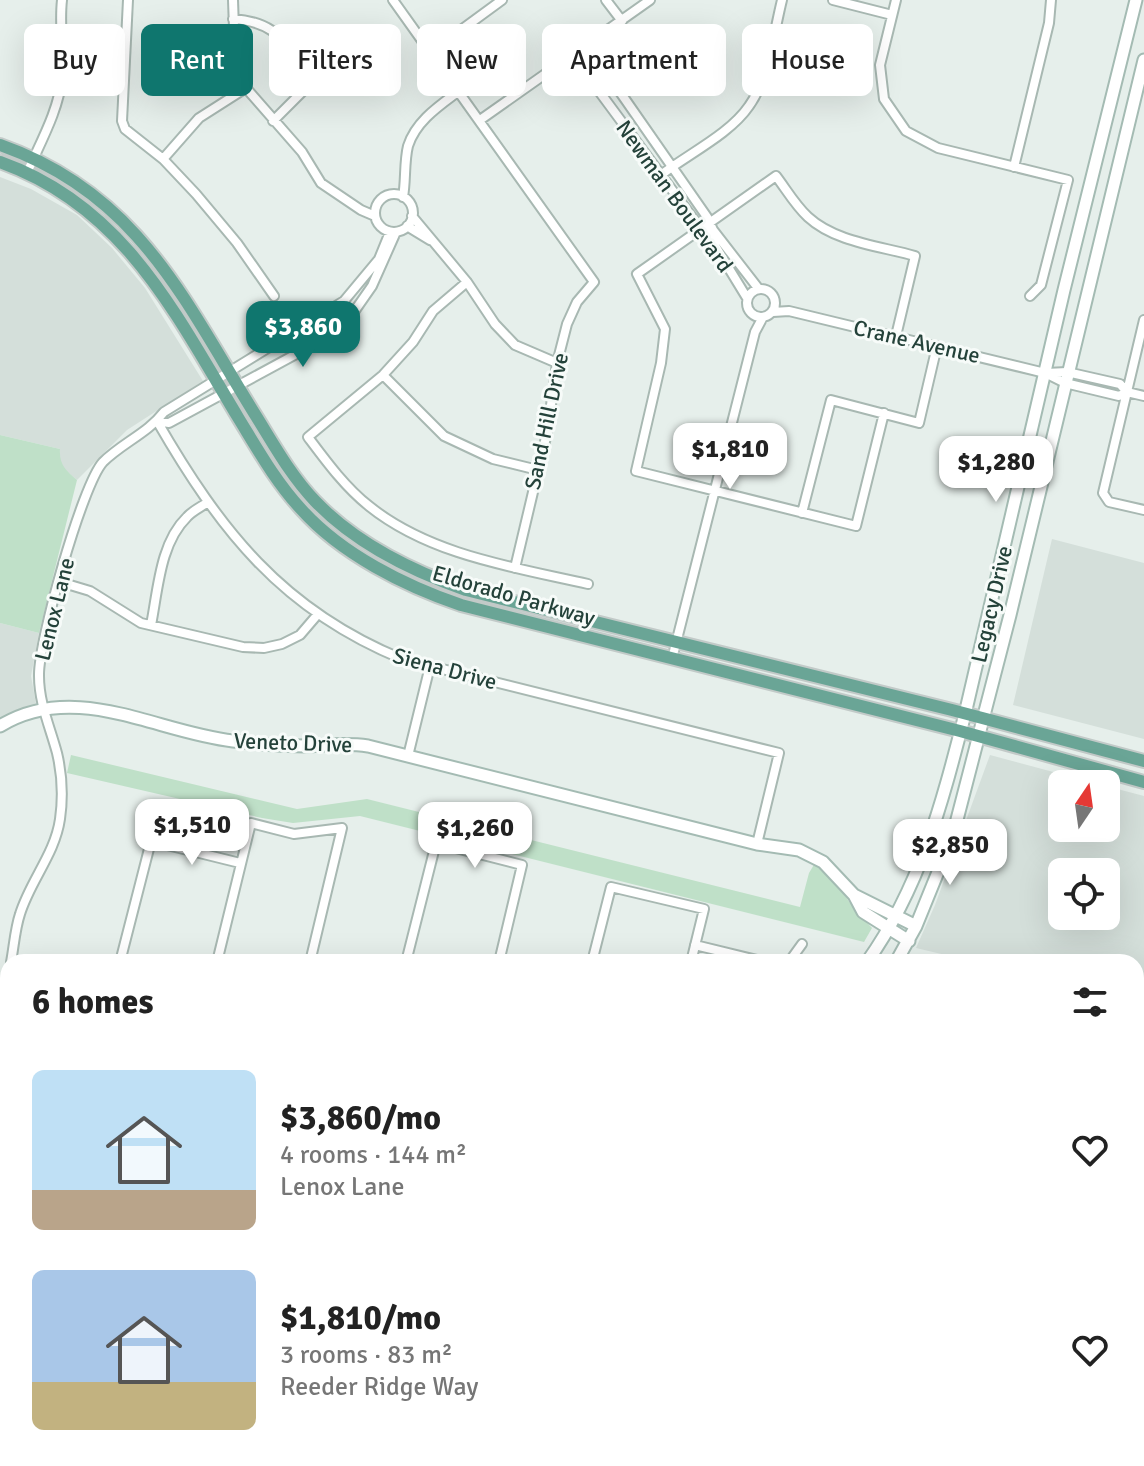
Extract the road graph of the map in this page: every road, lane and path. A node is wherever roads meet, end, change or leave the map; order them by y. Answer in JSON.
{"nodes":[{"id":1,"x":62,"y":0,"type":"edge"},
{"id":2,"x":128,"y":0,"type":"edge"},
{"id":3,"x":233,"y":0,"type":"edge"},
{"id":4,"x":393,"y":0,"type":"edge"},
{"id":5,"x":502,"y":0,"type":"edge"},
{"id":6,"x":606,"y":0,"type":"edge"},
{"id":7,"x":650,"y":0,"type":"edge"},
{"id":8,"x":782,"y":0,"type":"edge"},
{"id":9,"x":833,"y":0,"type":"edge"},
{"id":10,"x":896,"y":0,"type":"edge"},
{"id":11,"x":1051,"y":0,"type":"edge"},
{"id":12,"x":1136,"y":0,"type":"edge"},
{"id":13,"x":892,"y":15,"type":"junction"},
{"id":14,"x":233,"y":19,"type":"junction"},
{"id":15,"x":622,"y":21,"type":"junction"},
{"id":16,"x":233,"y":24,"type":"edge"},
{"id":17,"x":469,"y":24,"type":"edge"},
{"id":18,"x":618,"y":24,"type":"edge"},
{"id":19,"x":417,"y":33,"type":"edge"},
{"id":20,"x":1144,"y":60,"type":"edge"},
{"id":21,"x":542,"y":77,"type":"edge"},
{"id":22,"x":233,"y":96,"type":"edge"},
{"id":23,"x":253,"y":96,"type":"edge"},
{"id":24,"x":453,"y":96,"type":"edge"},
{"id":25,"x":463,"y":96,"type":"edge"},
{"id":26,"x":603,"y":96,"type":"edge"},
{"id":27,"x":623,"y":96,"type":"edge"},
{"id":28,"x":480,"y":120,"type":"junction"},
{"id":29,"x":273,"y":121,"type":"junction"},
{"id":30,"x":0,"y":145,"type":"edge"},
{"id":31,"x":33,"y":158,"type":"junction"},
{"id":32,"x":163,"y":159,"type":"junction"},
{"id":33,"x":0,"y":162,"type":"edge"},
{"id":34,"x":673,"y":166,"type":"junction"},
{"id":35,"x":1014,"y":167,"type":"junction"},
{"id":36,"x":27,"y":173,"type":"junction"},
{"id":37,"x":661,"y":175,"type":"junction"},
{"id":38,"x":400,"y":196,"type":"junction"},
{"id":39,"x":375,"y":213,"type":"junction"},
{"id":40,"x":412,"y":216,"type":"junction"},
{"id":41,"x":706,"y":224,"type":"junction"},
{"id":42,"x":407,"y":226,"type":"junction"},
{"id":43,"x":393,"y":232,"type":"junction"},
{"id":44,"x":434,"y":242,"type":"junction"},
{"id":45,"x":467,"y":282,"type":"junction"},
{"id":46,"x":758,"y":288,"type":"junction"},
{"id":47,"x":274,"y":296,"type":"dead end"},
{"id":48,"x":1030,"y":296,"type":"dead end"},
{"id":49,"x":747,"y":298,"type":"junction"},
{"id":50,"x":775,"y":300,"type":"junction"},
{"id":51,"x":789,"y":311,"type":"junction"},
{"id":52,"x":773,"y":312,"type":"junction"},
{"id":53,"x":751,"y":313,"type":"junction"},
{"id":54,"x":763,"y":317,"type":"junction"},
{"id":55,"x":1144,"y":320,"type":"edge"},
{"id":56,"x":312,"y":321,"type":"junction"},
{"id":57,"x":755,"y":332,"type":"junction"},
{"id":58,"x":896,"y":336,"type":"junction"},
{"id":59,"x":323,"y":337,"type":"junction"},
{"id":60,"x":285,"y":338,"type":"junction"},
{"id":61,"x":937,"y":346,"type":"junction"},
{"id":62,"x":295,"y":355,"type":"junction"},
{"id":63,"x":557,"y":363,"type":"junction"},
{"id":64,"x":229,"y":372,"type":"junction"},
{"id":65,"x":1045,"y":373,"type":"junction"},
{"id":66,"x":383,"y":375,"type":"junction"},
{"id":67,"x":1066,"y":377,"type":"junction"},
{"id":68,"x":237,"y":385,"type":"junction"},
{"id":69,"x":219,"y":386,"type":"junction"},
{"id":70,"x":1127,"y":392,"type":"junction"},
{"id":71,"x":1144,"y":396,"type":"edge"},
{"id":72,"x":884,"y":413,"type":"junction"},
{"id":73,"x":157,"y":421,"type":"junction"},
{"id":74,"x":538,"y":470,"type":"junction"},
{"id":75,"x":714,"y":491,"type":"junction"},
{"id":76,"x":208,"y":502,"type":"junction"},
{"id":77,"x":1144,"y":510,"type":"edge"},
{"id":78,"x":802,"y":513,"type":"junction"},
{"id":79,"x":1003,"y":553,"type":"junction"},
{"id":80,"x":1023,"y":558,"type":"junction"},
{"id":81,"x":515,"y":568,"type":"junction"},
{"id":82,"x":60,"y":582,"type":"junction"},
{"id":83,"x":588,"y":584,"type":"dead end"},
{"id":84,"x":318,"y":614,"type":"junction"},
{"id":85,"x":151,"y":625,"type":"junction"},
{"id":86,"x":676,"y":642,"type":"junction"},
{"id":87,"x":672,"y":659,"type":"junction"},
{"id":88,"x":430,"y":666,"type":"junction"},
{"id":89,"x":43,"y":710,"type":"junction"},
{"id":90,"x":965,"y":714,"type":"junction"},
{"id":91,"x":983,"y":719,"type":"junction"},
{"id":92,"x":0,"y":726,"type":"edge"},
{"id":93,"x":960,"y":731,"type":"junction"},
{"id":94,"x":979,"y":736,"type":"junction"},
{"id":95,"x":408,"y":756,"type":"junction"},
{"id":96,"x":1144,"y":761,"type":"edge"},
{"id":97,"x":1144,"y":782,"type":"edge"},
{"id":98,"x":757,"y":844,"type":"junction"},
{"id":99,"x":240,"y":863,"type":"junction"},
{"id":100,"x":854,"y":895,"type":"junction"},
{"id":101,"x":897,"y":916,"type":"junction"},
{"id":102,"x":916,"y":926,"type":"junction"},
{"id":103,"x":889,"y":930,"type":"junction"},
{"id":104,"x":909,"y":941,"type":"junction"},
{"id":105,"x":802,"y":944,"type":"dead end"},
{"id":106,"x":695,"y":945,"type":"junction"},
{"id":107,"x":12,"y":954,"type":"edge"},
{"id":108,"x":122,"y":954,"type":"edge"},
{"id":109,"x":219,"y":954,"type":"edge"},
{"id":110,"x":312,"y":954,"type":"edge"},
{"id":111,"x":408,"y":954,"type":"edge"},
{"id":112,"x":501,"y":954,"type":"edge"},
{"id":113,"x":594,"y":954,"type":"edge"},
{"id":114,"x":693,"y":954,"type":"edge"},
{"id":115,"x":732,"y":954,"type":"edge"},
{"id":116,"x":795,"y":954,"type":"edge"},
{"id":117,"x":872,"y":954,"type":"edge"},
{"id":118,"x":901,"y":954,"type":"edge"}],
"edges":[{"from":1,"to":31,"type":"street"},
{"from":2,"to":32,"type":"street"},
{"from":3,"to":14,"type":"street"},
{"from":4,"to":19,"type":"street"},
{"from":5,"to":17,"type":"street"},
{"from":6,"to":15,"type":"street"},
{"from":7,"to":15,"type":"street"},
{"from":8,"to":34,"type":"street"},
{"from":9,"to":13,"type":"street"},
{"from":10,"to":13,"type":"street"},
{"from":11,"to":35,"type":"street"},
{"from":12,"to":65,"type":"main road","name":"Legacy Drive"},
{"from":13,"to":35,"type":"street"},
{"from":14,"to":16,"type":"street"},
{"from":14,"to":29,"type":"street"},
{"from":15,"to":18,"type":"street"},
{"from":20,"to":67,"type":"main road","name":"Legacy Drive"},
{"from":21,"to":28,"type":"street"},
{"from":22,"to":32,"type":"street"},
{"from":23,"to":29,"type":"street"},
{"from":24,"to":38,"type":"street"},
{"from":25,"to":28,"type":"street"},
{"from":26,"to":37,"type":"street","name":"Newman Boulevard"},
{"from":27,"to":34,"type":"street","name":"Newman Boulevard"},
{"from":28,"to":63,"type":"street","name":"Sand Hill Drive"},
{"from":29,"to":39,"type":"street"},
{"from":30,"to":31,"type":"main road","name":"Eldorado Parkway"},
{"from":31,"to":36,"type":"street"},
{"from":31,"to":64,"type":"main road","name":"Eldorado Parkway"},
{"from":32,"to":47,"type":"street"},
{"from":33,"to":36,"type":"main road","name":"Eldorado Parkway"},
{"from":34,"to":37,"type":"street"},
{"from":34,"to":41,"type":"street","name":"Newman Boulevard"},
{"from":35,"to":48,"type":"street"},
{"from":36,"to":69,"type":"main road","name":"Eldorado Parkway"},
{"from":37,"to":41,"type":"street","name":"Newman Boulevard"},
{"from":38,"to":39,"type":"street"},
{"from":38,"to":40,"type":"street"},
{"from":39,"to":43,"type":"street"},
{"from":40,"to":42,"type":"street"},
{"from":40,"to":44,"type":"street"},
{"from":41,"to":46,"type":"street","name":"Newman Boulevard"},
{"from":41,"to":49,"type":"street","name":"Newman Boulevard"},
{"from":41,"to":58,"type":"street"},
{"from":41,"to":75,"type":"street"},
{"from":42,"to":43,"type":"street"},
{"from":42,"to":44,"type":"street"},
{"from":43,"to":56,"type":"street","name":"Lenox Lane"},
{"from":43,"to":59,"type":"street","name":"Lenox Lane"},
{"from":44,"to":45,"type":"street"},
{"from":45,"to":63,"type":"street"},
{"from":45,"to":66,"type":"street"},
{"from":46,"to":49,"type":"street"},
{"from":46,"to":50,"type":"street"},
{"from":49,"to":53,"type":"street"},
{"from":50,"to":51,"type":"street","name":"Crane Avenue"},
{"from":50,"to":52,"type":"street"},
{"from":51,"to":52,"type":"street","name":"Crane Avenue"},
{"from":51,"to":58,"type":"street","name":"Crane Avenue"},
{"from":52,"to":54,"type":"street"},
{"from":53,"to":54,"type":"street"},
{"from":53,"to":57,"type":"street"},
{"from":54,"to":57,"type":"street"},
{"from":55,"to":70,"type":"street"},
{"from":56,"to":59,"type":"street"},
{"from":56,"to":60,"type":"street","name":"Lenox Lane"},
{"from":57,"to":75,"type":"street"},
{"from":58,"to":61,"type":"street","name":"Crane Avenue"},
{"from":59,"to":62,"type":"street","name":"Lenox Lane"},
{"from":60,"to":62,"type":"street"},
{"from":60,"to":64,"type":"street","name":"Lenox Lane"},
{"from":61,"to":65,"type":"street","name":"Crane Avenue"},
{"from":61,"to":72,"type":"street"},
{"from":62,"to":68,"type":"street","name":"Lenox Lane"},
{"from":63,"to":74,"type":"street","name":"Sand Hill Drive"},
{"from":64,"to":68,"type":"main road","name":"Eldorado Parkway"},
{"from":64,"to":69,"type":"street","name":"Lenox Lane"},
{"from":65,"to":67,"type":"street","name":"Crane Avenue"},
{"from":65,"to":79,"type":"main road","name":"Legacy Drive"},
{"from":66,"to":74,"type":"street"},
{"from":66,"to":81,"type":"street"},
{"from":67,"to":70,"type":"street","name":"Crane Avenue"},
{"from":67,"to":80,"type":"main road","name":"Legacy Drive"},
{"from":68,"to":69,"type":"street","name":"Lenox Lane"},
{"from":68,"to":86,"type":"main road","name":"Eldorado Parkway"},
{"from":69,"to":73,"type":"street","name":"Lenox Lane"},
{"from":69,"to":73,"type":"street","name":"Lenox Lane"},
{"from":69,"to":87,"type":"main road","name":"Eldorado Parkway"},
{"from":70,"to":71,"type":"street","name":"Crane Avenue"},
{"from":70,"to":77,"type":"street"},
{"from":72,"to":78,"type":"street"},
{"from":72,"to":78,"type":"street"},
{"from":73,"to":76,"type":"street","name":"Siena Drive"},
{"from":73,"to":82,"type":"street","name":"Lenox Lane"},
{"from":74,"to":81,"type":"street","name":"Sand Hill Drive"},
{"from":75,"to":78,"type":"street"},
{"from":75,"to":86,"type":"street"},
{"from":76,"to":84,"type":"street","name":"Siena Drive"},
{"from":76,"to":85,"type":"street"},
{"from":79,"to":80,"type":"main road"},
{"from":79,"to":90,"type":"main road","name":"Legacy Drive"},
{"from":80,"to":91,"type":"main road","name":"Legacy Drive"},
{"from":81,"to":83,"type":"street"},
{"from":82,"to":85,"type":"street"},
{"from":82,"to":89,"type":"street","name":"Lenox Lane"},
{"from":84,"to":85,"type":"street"},
{"from":84,"to":88,"type":"street","name":"Siena Drive"},
{"from":86,"to":87,"type":"street"},
{"from":86,"to":90,"type":"main road","name":"Eldorado Parkway"},
{"from":87,"to":93,"type":"main road","name":"Eldorado Parkway"},
{"from":88,"to":95,"type":"street"},
{"from":88,"to":98,"type":"street","name":"Siena Drive"},
{"from":89,"to":92,"type":"main road","name":"Veneto Drive"},
{"from":89,"to":95,"type":"main road","name":"Veneto Drive"},
{"from":89,"to":107,"type":"street","name":"Lenox Lane"},
{"from":90,"to":91,"type":"main road","name":"Eldorado Parkway"},
{"from":90,"to":93,"type":"main road","name":"Legacy Drive"},
{"from":91,"to":94,"type":"main road","name":"Legacy Drive"},
{"from":91,"to":96,"type":"main road","name":"Eldorado Parkway"},
{"from":93,"to":94,"type":"main road","name":"Eldorado Parkway"},
{"from":93,"to":101,"type":"main road","name":"Legacy Drive"},
{"from":94,"to":97,"type":"main road","name":"Eldorado Parkway"},
{"from":94,"to":102,"type":"main road","name":"Legacy Drive"},
{"from":95,"to":98,"type":"main road","name":"Veneto Drive"},
{"from":98,"to":100,"type":"main road","name":"Veneto Drive"},
{"from":99,"to":108,"type":"street"},
{"from":99,"to":109,"type":"street"},
{"from":99,"to":110,"type":"street"},
{"from":100,"to":101,"type":"main road","name":"Veneto Drive"},
{"from":100,"to":103,"type":"main road","name":"Veneto Drive"},
{"from":101,"to":102,"type":"main road","name":"Veneto Drive"},
{"from":101,"to":103,"type":"main road","name":"Legacy Drive"},
{"from":102,"to":104,"type":"main road","name":"Legacy Drive"},
{"from":103,"to":104,"type":"main road","name":"Veneto Drive"},
{"from":103,"to":117,"type":"main road","name":"Legacy Drive"},
{"from":104,"to":118,"type":"main road","name":"Legacy Drive"},
{"from":105,"to":116,"type":"street"},
{"from":106,"to":113,"type":"street"},
{"from":106,"to":114,"type":"street"},
{"from":106,"to":115,"type":"street"},
{"from":111,"to":112,"type":"street"}]}
